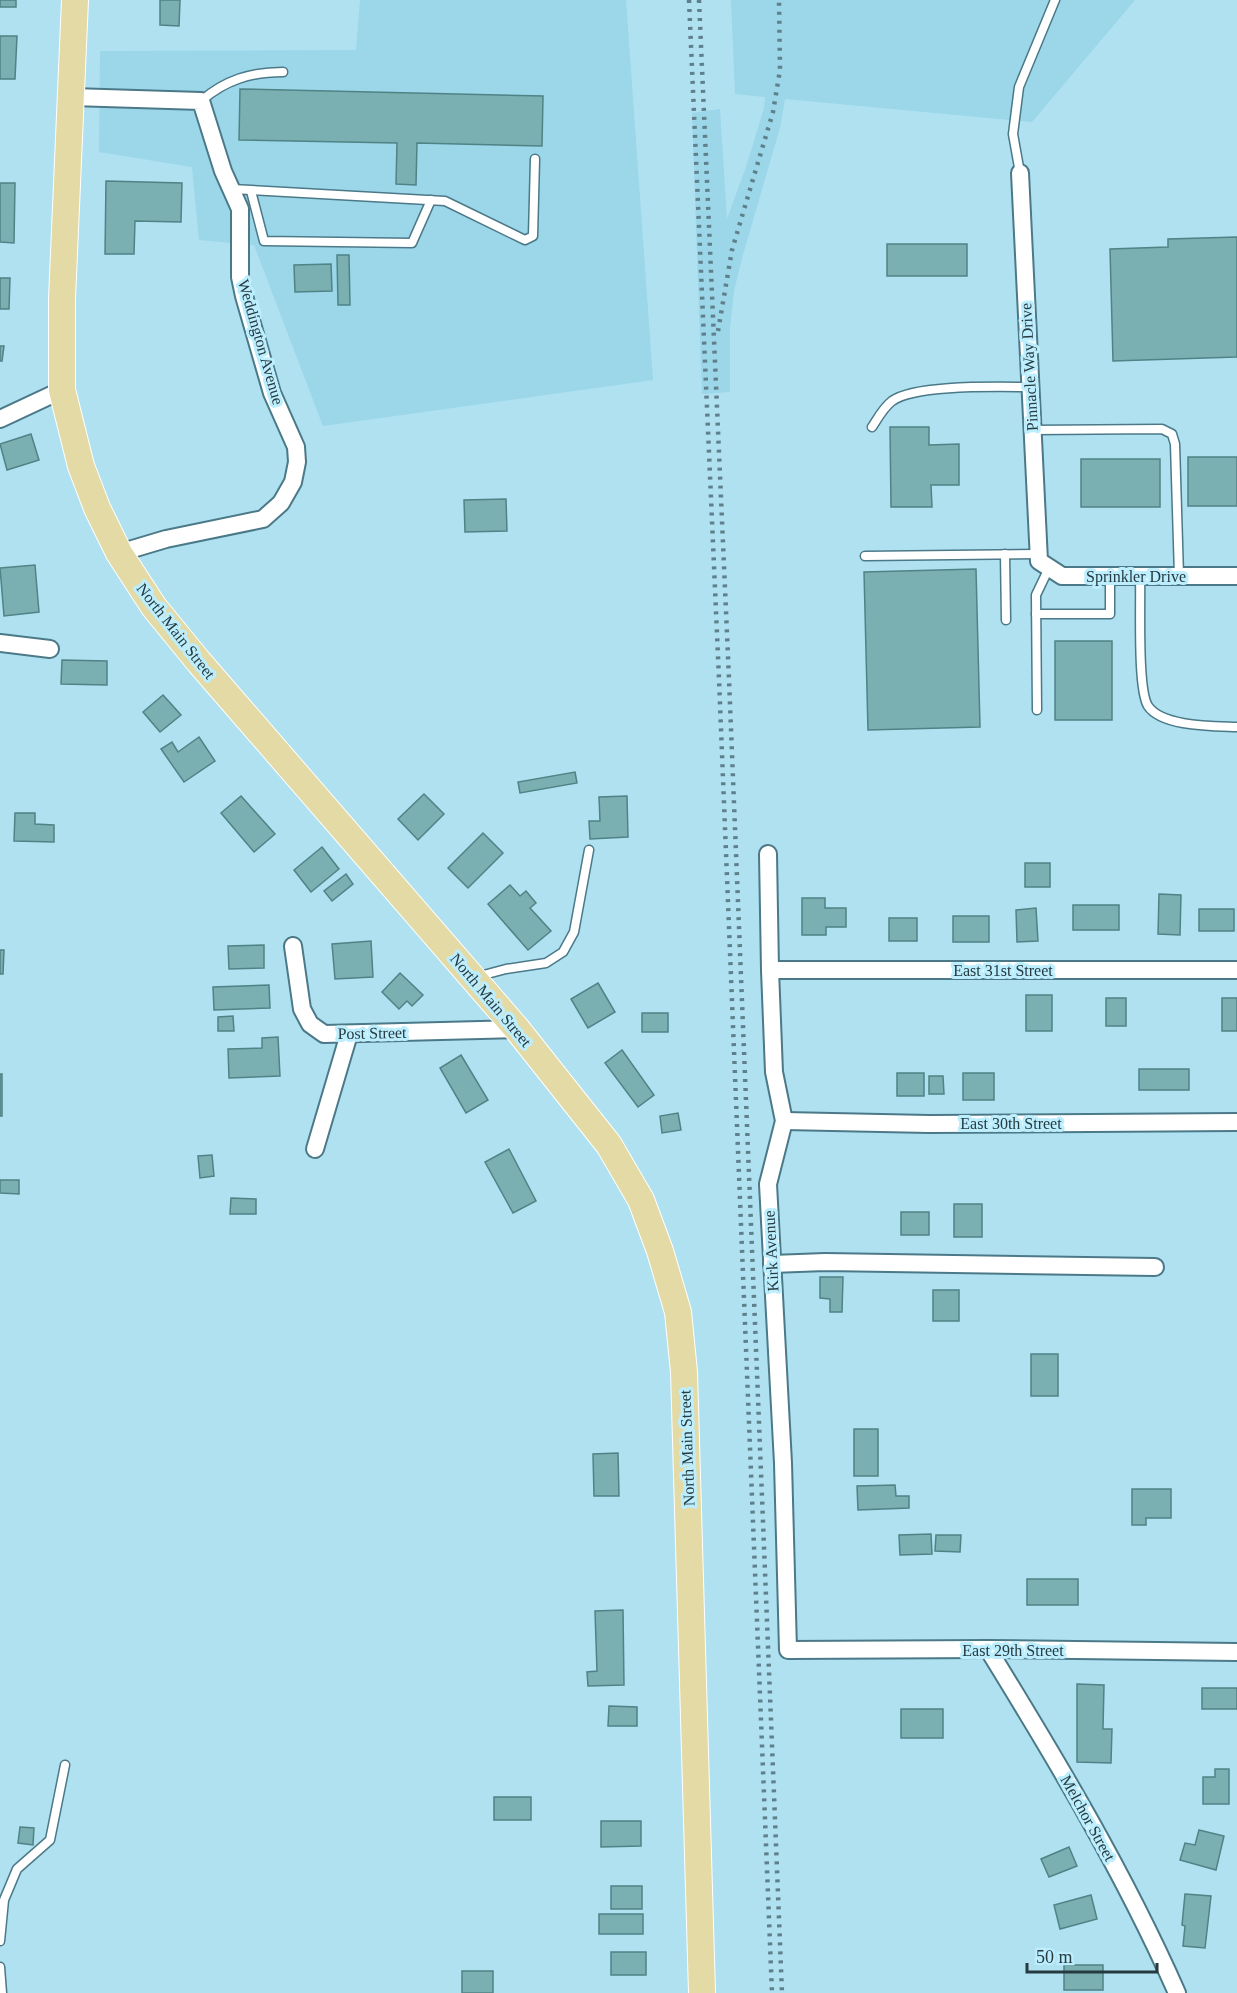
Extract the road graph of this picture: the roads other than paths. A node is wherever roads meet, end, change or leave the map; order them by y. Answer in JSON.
{"nodes":[{"id":1,"x":75,"y":0,"type":"edge"},
{"id":2,"x":1055,"y":0,"type":"edge"},
{"id":3,"x":283,"y":72,"type":"dead end"},
{"id":4,"x":72,"y":97,"type":"junction"},
{"id":5,"x":201,"y":101,"type":"junction"},
{"id":6,"x":535,"y":159,"type":"dead end"},
{"id":7,"x":1020,"y":173,"type":"joint"},
{"id":8,"x":231,"y":189,"type":"junction"},
{"id":9,"x":251,"y":191,"type":"junction"},
{"id":10,"x":431,"y":200,"type":"junction"},
{"id":11,"x":1030,"y":387,"type":"junction"},
{"id":12,"x":62,"y":390,"type":"junction"},
{"id":13,"x":0,"y":419,"type":"edge"},
{"id":14,"x":872,"y":427,"type":"dead end"},
{"id":15,"x":1032,"y":430,"type":"junction"},
{"id":16,"x":119,"y":553,"type":"junction"},
{"id":17,"x":1005,"y":554,"type":"junction"},
{"id":18,"x":865,"y":556,"type":"dead end"},
{"id":19,"x":1042,"y":561,"type":"junction"},
{"id":20,"x":1110,"y":576,"type":"junction"},
{"id":21,"x":1140,"y":576,"type":"junction"},
{"id":22,"x":1179,"y":576,"type":"junction"},
{"id":23,"x":1237,"y":576,"type":"edge"},
{"id":24,"x":1036,"y":614,"type":"junction"},
{"id":25,"x":1006,"y":620,"type":"dead end"},
{"id":26,"x":0,"y":643,"type":"edge"},
{"id":27,"x":50,"y":649,"type":"dead end"},
{"id":28,"x":1037,"y":710,"type":"dead end"},
{"id":29,"x":1237,"y":728,"type":"edge"},
{"id":30,"x":589,"y":850,"type":"dead end"},
{"id":31,"x":768,"y":854,"type":"dead end"},
{"id":32,"x":293,"y":946,"type":"dead end"},
{"id":33,"x":770,"y":970,"type":"junction"},
{"id":34,"x":1237,"y":970,"type":"edge"},
{"id":35,"x":473,"y":978,"type":"junction"},
{"id":36,"x":517,"y":1029,"type":"junction"},
{"id":37,"x":349,"y":1034,"type":"junction"},
{"id":38,"x":784,"y":1121,"type":"junction"},
{"id":39,"x":1237,"y":1122,"type":"edge"},
{"id":40,"x":315,"y":1149,"type":"dead end"},
{"id":41,"x":772,"y":1264,"type":"junction"},
{"id":42,"x":1155,"y":1267,"type":"dead end"},
{"id":43,"x":988,"y":1649,"type":"junction"},
{"id":44,"x":788,"y":1650,"type":"joint"},
{"id":45,"x":1237,"y":1652,"type":"edge"},
{"id":46,"x":65,"y":1765,"type":"dead end"},
{"id":47,"x":0,"y":1941,"type":"edge"},
{"id":48,"x":0,"y":1967,"type":"edge"},
{"id":49,"x":2,"y":1993,"type":"edge"},
{"id":50,"x":702,"y":1993,"type":"edge"},
{"id":51,"x":1177,"y":1993,"type":"edge"}],
"edges":[{"from":1,"to":4,"type":"main road","name":"North Main Street"},
{"from":2,"to":7,"type":"lane"},
{"from":3,"to":5,"type":"lane"},
{"from":4,"to":5,"type":"street"},
{"from":4,"to":12,"type":"main road","name":"North Main Street"},
{"from":5,"to":8,"type":"street","name":"Weddington Avenue"},
{"from":6,"to":10,"type":"lane"},
{"from":7,"to":11,"type":"street","name":"Pinnacle Way Drive"},
{"from":8,"to":9,"type":"lane"},
{"from":8,"to":16,"type":"street","name":"Weddington Avenue"},
{"from":9,"to":10,"type":"lane"},
{"from":9,"to":10,"type":"lane"},
{"from":11,"to":14,"type":"lane"},
{"from":11,"to":15,"type":"street","name":"Pinnacle Way Drive"},
{"from":12,"to":13,"type":"street"},
{"from":12,"to":16,"type":"main road","name":"North Main Street"},
{"from":15,"to":19,"type":"street","name":"Pinnacle Way Drive"},
{"from":15,"to":22,"type":"lane"},
{"from":16,"to":35,"type":"main road","name":"North Main Street"},
{"from":17,"to":18,"type":"lane"},
{"from":17,"to":19,"type":"lane"},
{"from":17,"to":25,"type":"lane"},
{"from":19,"to":20,"type":"street","name":"Sprinkler Drive"},
{"from":19,"to":24,"type":"lane"},
{"from":20,"to":21,"type":"street","name":"Sprinkler Drive"},
{"from":20,"to":24,"type":"lane"},
{"from":21,"to":22,"type":"street","name":"Sprinkler Drive"},
{"from":21,"to":29,"type":"lane"},
{"from":22,"to":23,"type":"street","name":"Sprinkler Drive"},
{"from":24,"to":28,"type":"lane"},
{"from":26,"to":27,"type":"street"},
{"from":30,"to":35,"type":"lane"},
{"from":31,"to":33,"type":"street","name":"Kirk Avenue"},
{"from":32,"to":37,"type":"street","name":"Post Street"},
{"from":33,"to":34,"type":"street","name":"East 31st Street"},
{"from":33,"to":38,"type":"street","name":"Kirk Avenue"},
{"from":35,"to":36,"type":"main road","name":"North Main Street"},
{"from":36,"to":37,"type":"street","name":"Post Street"},
{"from":36,"to":50,"type":"main road","name":"North Main Street"},
{"from":37,"to":40,"type":"street"},
{"from":38,"to":39,"type":"street","name":"East 30th Street"},
{"from":38,"to":41,"type":"street","name":"Kirk Avenue"},
{"from":41,"to":42,"type":"street"},
{"from":41,"to":44,"type":"street","name":"Kirk Avenue"},
{"from":43,"to":44,"type":"street","name":"East 29th Street"},
{"from":43,"to":45,"type":"street","name":"East 29th Street"},
{"from":43,"to":51,"type":"street","name":"Melchor Street"},
{"from":46,"to":47,"type":"lane"},
{"from":48,"to":49,"type":"lane"}]}
